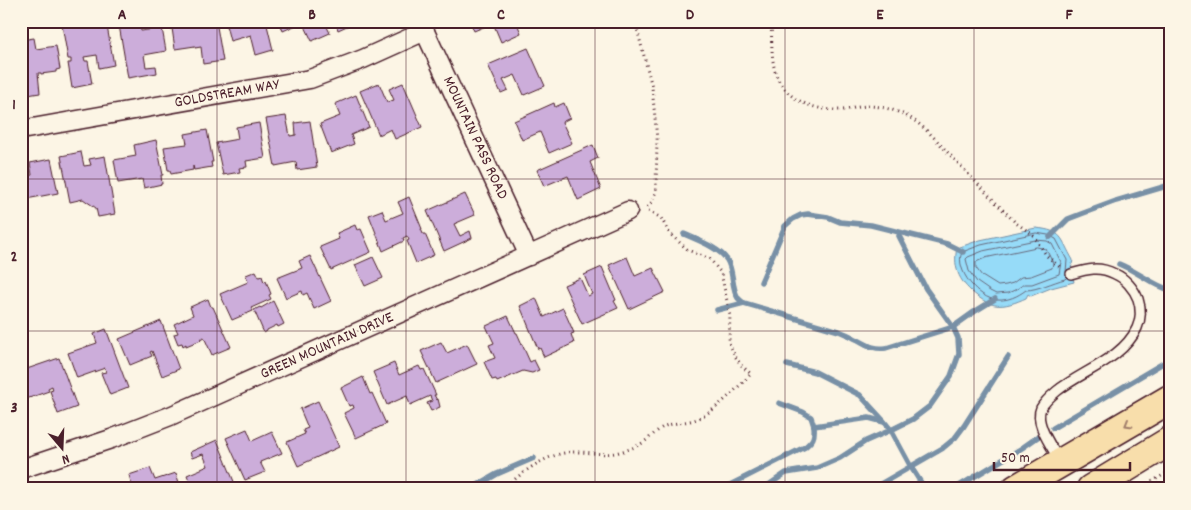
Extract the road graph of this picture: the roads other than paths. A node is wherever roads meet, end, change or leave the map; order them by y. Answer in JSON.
{"nodes":[{"id":1,"x":423,"y":26,"type":"edge"},
{"id":2,"x":21,"y":130,"type":"edge"},
{"id":3,"x":636,"y":210,"type":"road end"},
{"id":4,"x":529,"y":256,"type":"junction"},
{"id":5,"x":1071,"y":274,"type":"road end"},
{"id":6,"x":1170,"y":399,"type":"edge"},
{"id":7,"x":1170,"y":441,"type":"edge"},
{"id":8,"x":1061,"y":462,"type":"junction"},
{"id":9,"x":21,"y":469,"type":"edge"},
{"id":10,"x":1016,"y":489,"type":"edge"},
{"id":11,"x":1090,"y":489,"type":"edge"}],
"edges":[{"from":1,"to":2,"type":"street","name":"GOLDSTREAM WAY"},
{"from":1,"to":4,"type":"street","name":"MOUNTAIN PASS ROAD"},
{"from":3,"to":4,"type":"street","name":"GREEN MOUNTAIN DRIVE"},
{"from":4,"to":9,"type":"street","name":"GREEN MOUNTAIN DRIVE"},
{"from":5,"to":8,"type":"lane"},
{"from":6,"to":8,"type":"main road","one_way":true},
{"from":7,"to":11,"type":"main road"},
{"from":8,"to":10,"type":"main road"}]}
